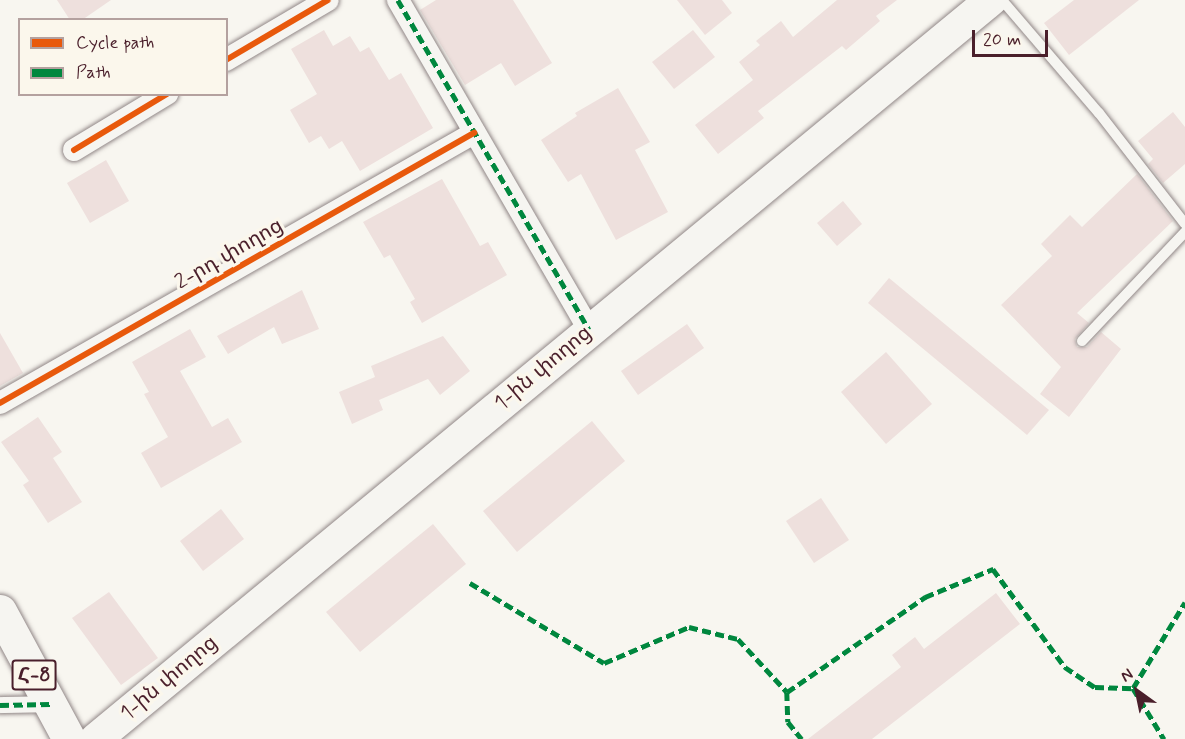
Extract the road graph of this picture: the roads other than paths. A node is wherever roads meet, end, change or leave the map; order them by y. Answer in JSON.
{"nodes":[{"id":1,"x":328,"y":0,"type":"edge"},
{"id":2,"x":398,"y":0,"type":"edge"},
{"id":3,"x":991,"y":1,"type":"edge"},
{"id":4,"x":228,"y":59,"type":"edge"},
{"id":5,"x":164,"y":96,"type":"edge"},
{"id":6,"x":474,"y":133,"type":"junction"},
{"id":7,"x":74,"y":150,"type":"dead end"},
{"id":8,"x":1185,"y":224,"type":"edge"},
{"id":9,"x":1185,"y":232,"type":"edge"},
{"id":10,"x":589,"y":330,"type":"junction"},
{"id":11,"x":1082,"y":341,"type":"dead end"},
{"id":12,"x":0,"y":403,"type":"edge"},
{"id":13,"x":0,"y":611,"type":"edge"},
{"id":14,"x":50,"y":704,"type":"junction"},
{"id":15,"x":0,"y":705,"type":"edge"},
{"id":16,"x":69,"y":739,"type":"edge"},
{"id":17,"x":96,"y":739,"type":"edge"}],
"edges":[{"from":1,"to":4,"type":"street"},
{"from":2,"to":6,"type":"street"},
{"from":3,"to":8,"type":"lane"},
{"from":3,"to":10,"type":"main road","name":"1-ին փողոց"},
{"from":5,"to":7,"type":"street"},
{"from":6,"to":10,"type":"street"},
{"from":6,"to":12,"type":"street","name":"2-րդ փողոց"},
{"from":9,"to":11,"type":"lane"},
{"from":10,"to":17,"type":"main road","name":"1-ին փողոց"},
{"from":13,"to":14,"type":"main road","number":"Հ-8"},
{"from":14,"to":15,"type":"street"},
{"from":14,"to":16,"type":"main road","number":"Հ-8"}]}
